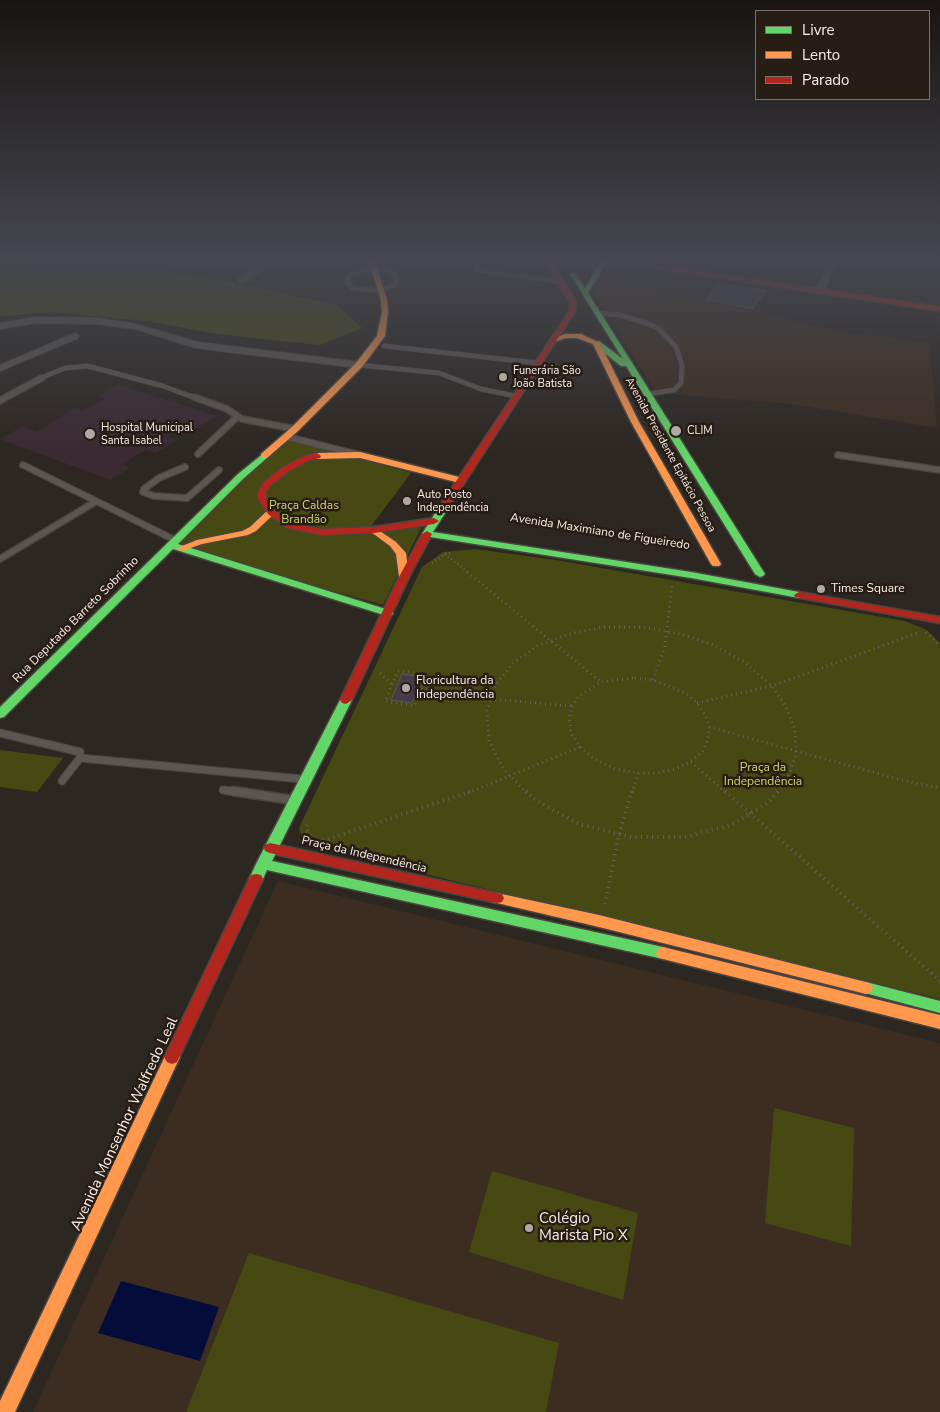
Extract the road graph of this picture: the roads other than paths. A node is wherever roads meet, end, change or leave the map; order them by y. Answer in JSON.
{"nodes":[{"id":1,"x":13,"y":324,"type":"edge"},
{"id":2,"x":116,"y":324,"type":"edge"},
{"id":3,"x":383,"y":324,"type":"edge"},
{"id":4,"x":564,"y":324,"type":"edge"},
{"id":5,"x":605,"y":324,"type":"edge"},
{"id":6,"x":649,"y":324,"type":"edge"},
{"id":7,"x":0,"y":326,"type":"edge"},
{"id":8,"x":75,"y":336,"type":"dead end"},
{"id":9,"x":554,"y":340,"type":"junction"},
{"id":10,"x":596,"y":343,"type":"junction"},
{"id":11,"x":380,"y":346,"type":"junction"},
{"id":12,"x":538,"y":363,"type":"junction"},
{"id":13,"x":359,"y":365,"type":"junction"},
{"id":14,"x":0,"y":368,"type":"edge"},
{"id":15,"x":635,"y":372,"type":"junction"},
{"id":16,"x":41,"y":378,"type":"joint"},
{"id":17,"x":648,"y":394,"type":"junction"},
{"id":18,"x":515,"y":396,"type":"junction"},
{"id":19,"x":0,"y":401,"type":"edge"},
{"id":20,"x":238,"y":416,"type":"junction"},
{"id":21,"x":290,"y":435,"type":"junction"},
{"id":22,"x":198,"y":454,"type":"dead end"},
{"id":23,"x":838,"y":454,"type":"dead end"},
{"id":24,"x":360,"y":455,"type":"junction"},
{"id":25,"x":23,"y":465,"type":"dead end"},
{"id":26,"x":185,"y":467,"type":"dead end"},
{"id":27,"x":219,"y":470,"type":"dead end"},
{"id":28,"x":940,"y":470,"type":"edge"},
{"id":29,"x":281,"y":472,"type":"junction"},
{"id":30,"x":245,"y":473,"type":"junction"},
{"id":31,"x":460,"y":480,"type":"junction"},
{"id":32,"x":267,"y":484,"type":"junction"},
{"id":33,"x":95,"y":502,"type":"junction"},
{"id":34,"x":271,"y":512,"type":"junction"},
{"id":35,"x":439,"y":522,"type":"junction"},
{"id":36,"x":374,"y":530,"type":"junction"},
{"id":37,"x":428,"y":534,"type":"junction"},
{"id":38,"x":176,"y":545,"type":"junction"},
{"id":39,"x":0,"y":559,"type":"edge"},
{"id":40,"x":699,"y":562,"type":"dead end"},
{"id":41,"x":721,"y":565,"type":"joint"},
{"id":42,"x":743,"y":570,"type":"dead end"},
{"id":43,"x":404,"y":578,"type":"junction"},
{"id":44,"x":388,"y":613,"type":"junction"},
{"id":45,"x":940,"y":620,"type":"edge"},
{"id":46,"x":0,"y":714,"type":"edge"},
{"id":47,"x":0,"y":733,"type":"edge"},
{"id":48,"x":80,"y":758,"type":"junction"},
{"id":49,"x":305,"y":780,"type":"junction"},
{"id":50,"x":62,"y":781,"type":"dead end"},
{"id":51,"x":223,"y":790,"type":"dead end"},
{"id":52,"x":295,"y":800,"type":"junction"},
{"id":53,"x":270,"y":848,"type":"junction"},
{"id":54,"x":263,"y":864,"type":"junction"},
{"id":55,"x":940,"y":1007,"type":"edge"},
{"id":56,"x":940,"y":1022,"type":"edge"},
{"id":57,"x":10,"y":1379,"type":"edge"},
{"id":58,"x":5,"y":1412,"type":"edge"}],
"edges":[{"from":1,"to":7,"type":"street"},
{"from":2,"to":13,"type":"street"},
{"from":3,"to":11,"type":"main road"},
{"from":4,"to":9,"type":"main road"},
{"from":5,"to":15,"type":"main road","name":"Avenida Presidente Epitácio Pessoa"},
{"from":6,"to":17,"type":"lane"},
{"from":8,"to":14,"type":"street"},
{"from":9,"to":10,"type":"main road"},
{"from":9,"to":12,"type":"main road"},
{"from":10,"to":15,"type":"main road"},
{"from":10,"to":41,"type":"main road","name":"Avenida Presidente Epitácio Pessoa"},
{"from":11,"to":12,"type":"lane"},
{"from":11,"to":13,"type":"main road"},
{"from":12,"to":18,"type":"main road"},
{"from":13,"to":18,"type":"lane"},
{"from":13,"to":21,"type":"main road"},
{"from":15,"to":17,"type":"main road","name":"Avenida Presidente Epitácio Pessoa"},
{"from":16,"to":19,"type":"street"},
{"from":16,"to":20,"type":"lane"},
{"from":17,"to":42,"type":"main road","name":"Avenida Presidente Epitácio Pessoa"},
{"from":18,"to":31,"type":"main road"},
{"from":20,"to":21,"type":"lane"},
{"from":20,"to":22,"type":"lane"},
{"from":21,"to":24,"type":"street"},
{"from":21,"to":29,"type":"main road"},
{"from":21,"to":30,"type":"main road"},
{"from":23,"to":28,"type":"lane"},
{"from":24,"to":29,"type":"main road"},
{"from":24,"to":31,"type":"main road"},
{"from":25,"to":33,"type":"lane"},
{"from":26,"to":27,"type":"lane"},
{"from":29,"to":30,"type":"main road"},
{"from":29,"to":32,"type":"main road"},
{"from":30,"to":32,"type":"main road"},
{"from":30,"to":38,"type":"main road"},
{"from":31,"to":35,"type":"main road"},
{"from":32,"to":34,"type":"main road"},
{"from":33,"to":38,"type":"lane"},
{"from":33,"to":39,"type":"lane"},
{"from":34,"to":36,"type":"main road"},
{"from":34,"to":38,"type":"main road"},
{"from":35,"to":36,"type":"main road"},
{"from":35,"to":37,"type":"main road"},
{"from":36,"to":43,"type":"main road"},
{"from":37,"to":43,"type":"main road"},
{"from":37,"to":45,"type":"main road"},
{"from":38,"to":44,"type":"main road"},
{"from":38,"to":46,"type":"main road","name":"Rua Deputado Barreto Sobrinho"},
{"from":40,"to":41,"type":"main road","name":"Avenida Maximiano de Figueiredo"},
{"from":43,"to":44,"type":"main road"},
{"from":44,"to":49,"type":"main road"},
{"from":47,"to":48,"type":"lane"},
{"from":48,"to":49,"type":"lane"},
{"from":48,"to":50,"type":"lane"},
{"from":49,"to":52,"type":"main road"},
{"from":51,"to":52,"type":"lane"},
{"from":52,"to":53,"type":"main road"},
{"from":53,"to":54,"type":"main road","name":"Avenida Monsenhor Walfredo Leal"},
{"from":53,"to":55,"type":"main road","name":"Praça da Independência"},
{"from":54,"to":56,"type":"main road"},
{"from":54,"to":57,"type":"main road","name":"Avenida Monsenhor Walfredo Leal"},
{"from":57,"to":58,"type":"main road","name":"Avenida Monsenhor Walfredo Leal"}]}
